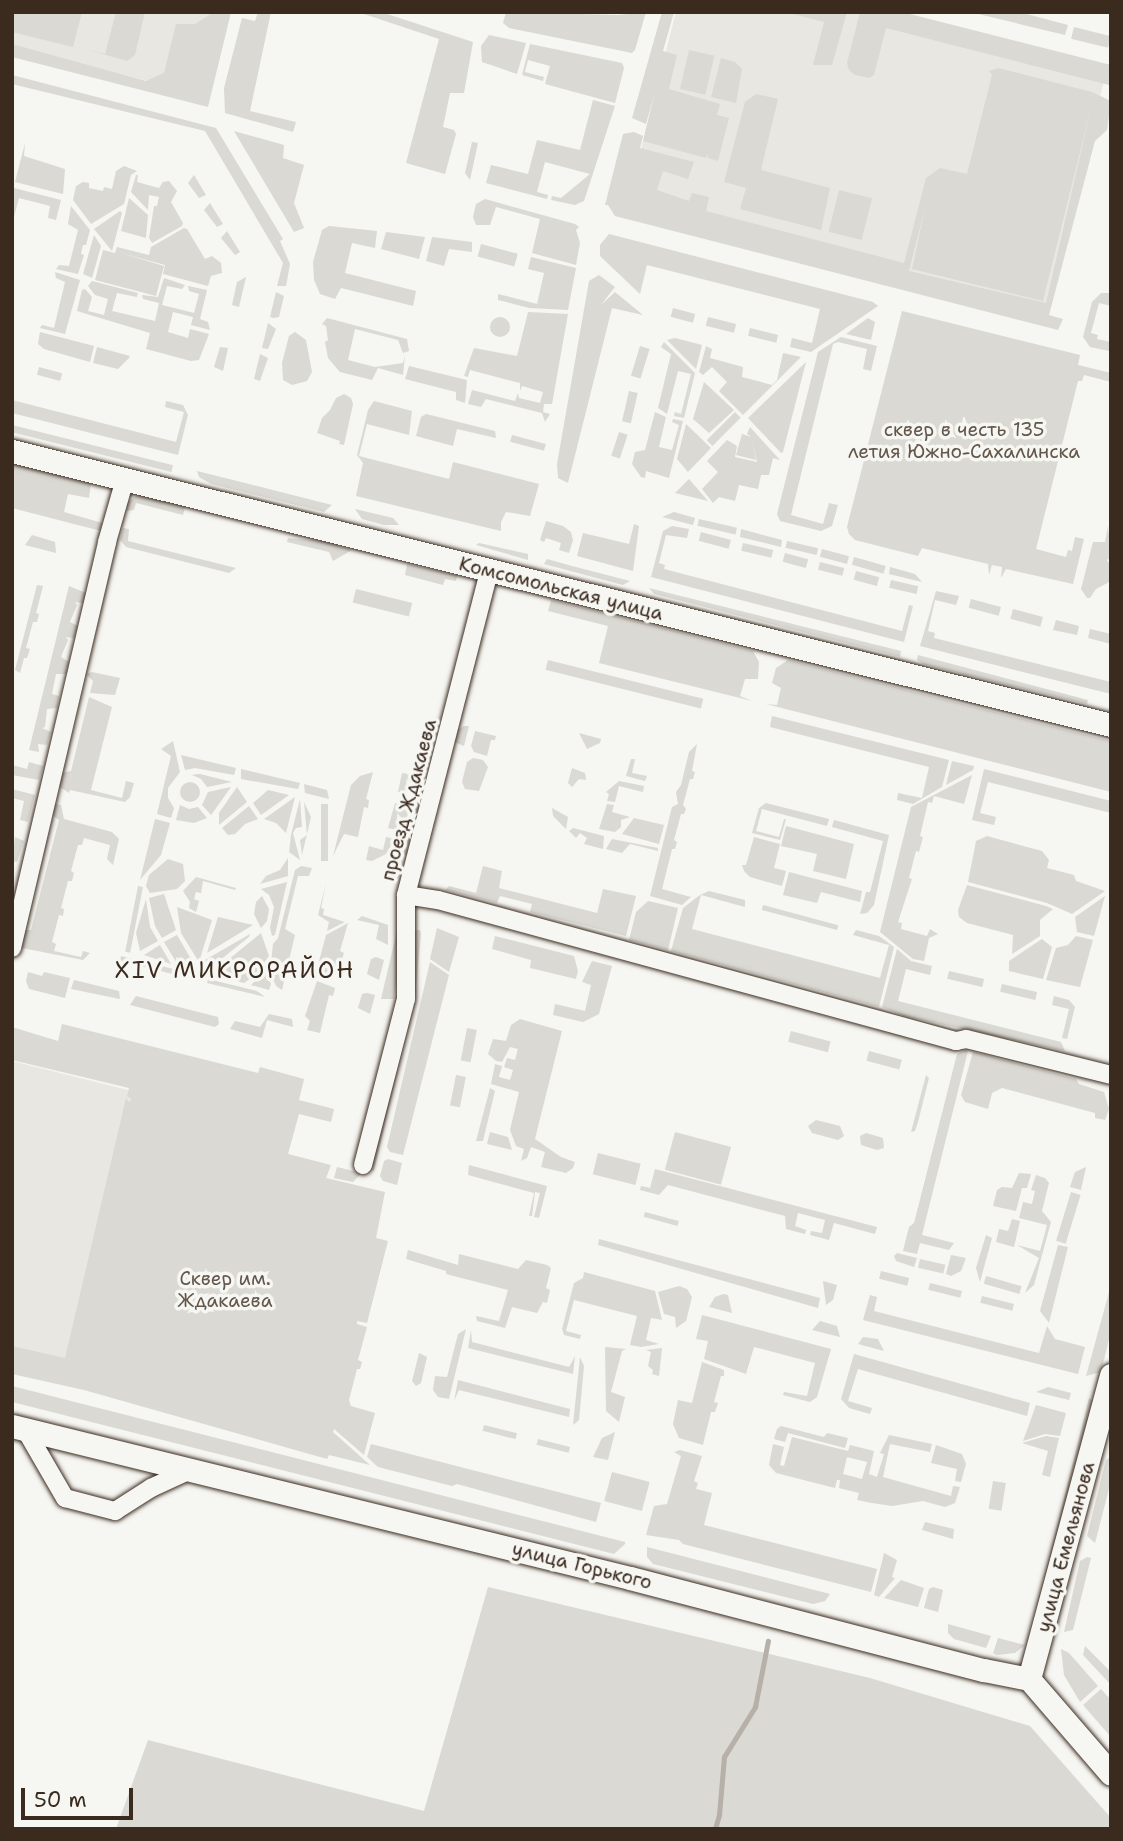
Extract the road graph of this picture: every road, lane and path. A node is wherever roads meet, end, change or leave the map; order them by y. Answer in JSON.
{"nodes":[{"id":1,"x":12,"y":451,"type":"edge"},
{"id":2,"x":125,"y":479,"type":"junction"},
{"id":3,"x":489,"y":571,"type":"junction"},
{"id":4,"x":1111,"y":725,"type":"edge"},
{"id":5,"x":406,"y":895,"type":"junction"},
{"id":6,"x":12,"y":947,"type":"edge"},
{"id":7,"x":1111,"y":1074,"type":"edge"},
{"id":8,"x":363,"y":1165,"type":"dead end"},
{"id":9,"x":1111,"y":1375,"type":"edge"},
{"id":10,"x":19,"y":1427,"type":"edge"},
{"id":11,"x":190,"y":1470,"type":"junction"},
{"id":12,"x":1030,"y":1679,"type":"junction"},
{"id":13,"x":1111,"y":1774,"type":"edge"}],
"edges":[{"from":1,"to":2,"type":"main road","name":"Комсомольская улица"},
{"from":2,"to":3,"type":"main road","name":"Комсомольская улица"},
{"from":2,"to":6,"type":"street"},
{"from":3,"to":4,"type":"main road","name":"Комсомольская улица"},
{"from":3,"to":5,"type":"street","name":"проезд Ждакаева"},
{"from":5,"to":7,"type":"street"},
{"from":5,"to":8,"type":"street","name":"проезд Ждакаева"},
{"from":9,"to":12,"type":"main road","name":"улица Емельянова"},
{"from":10,"to":11,"type":"main road","name":"улица Горького"},
{"from":10,"to":11,"type":"street"},
{"from":11,"to":12,"type":"main road","name":"улица Горького"},
{"from":12,"to":13,"type":"main road"}]}
